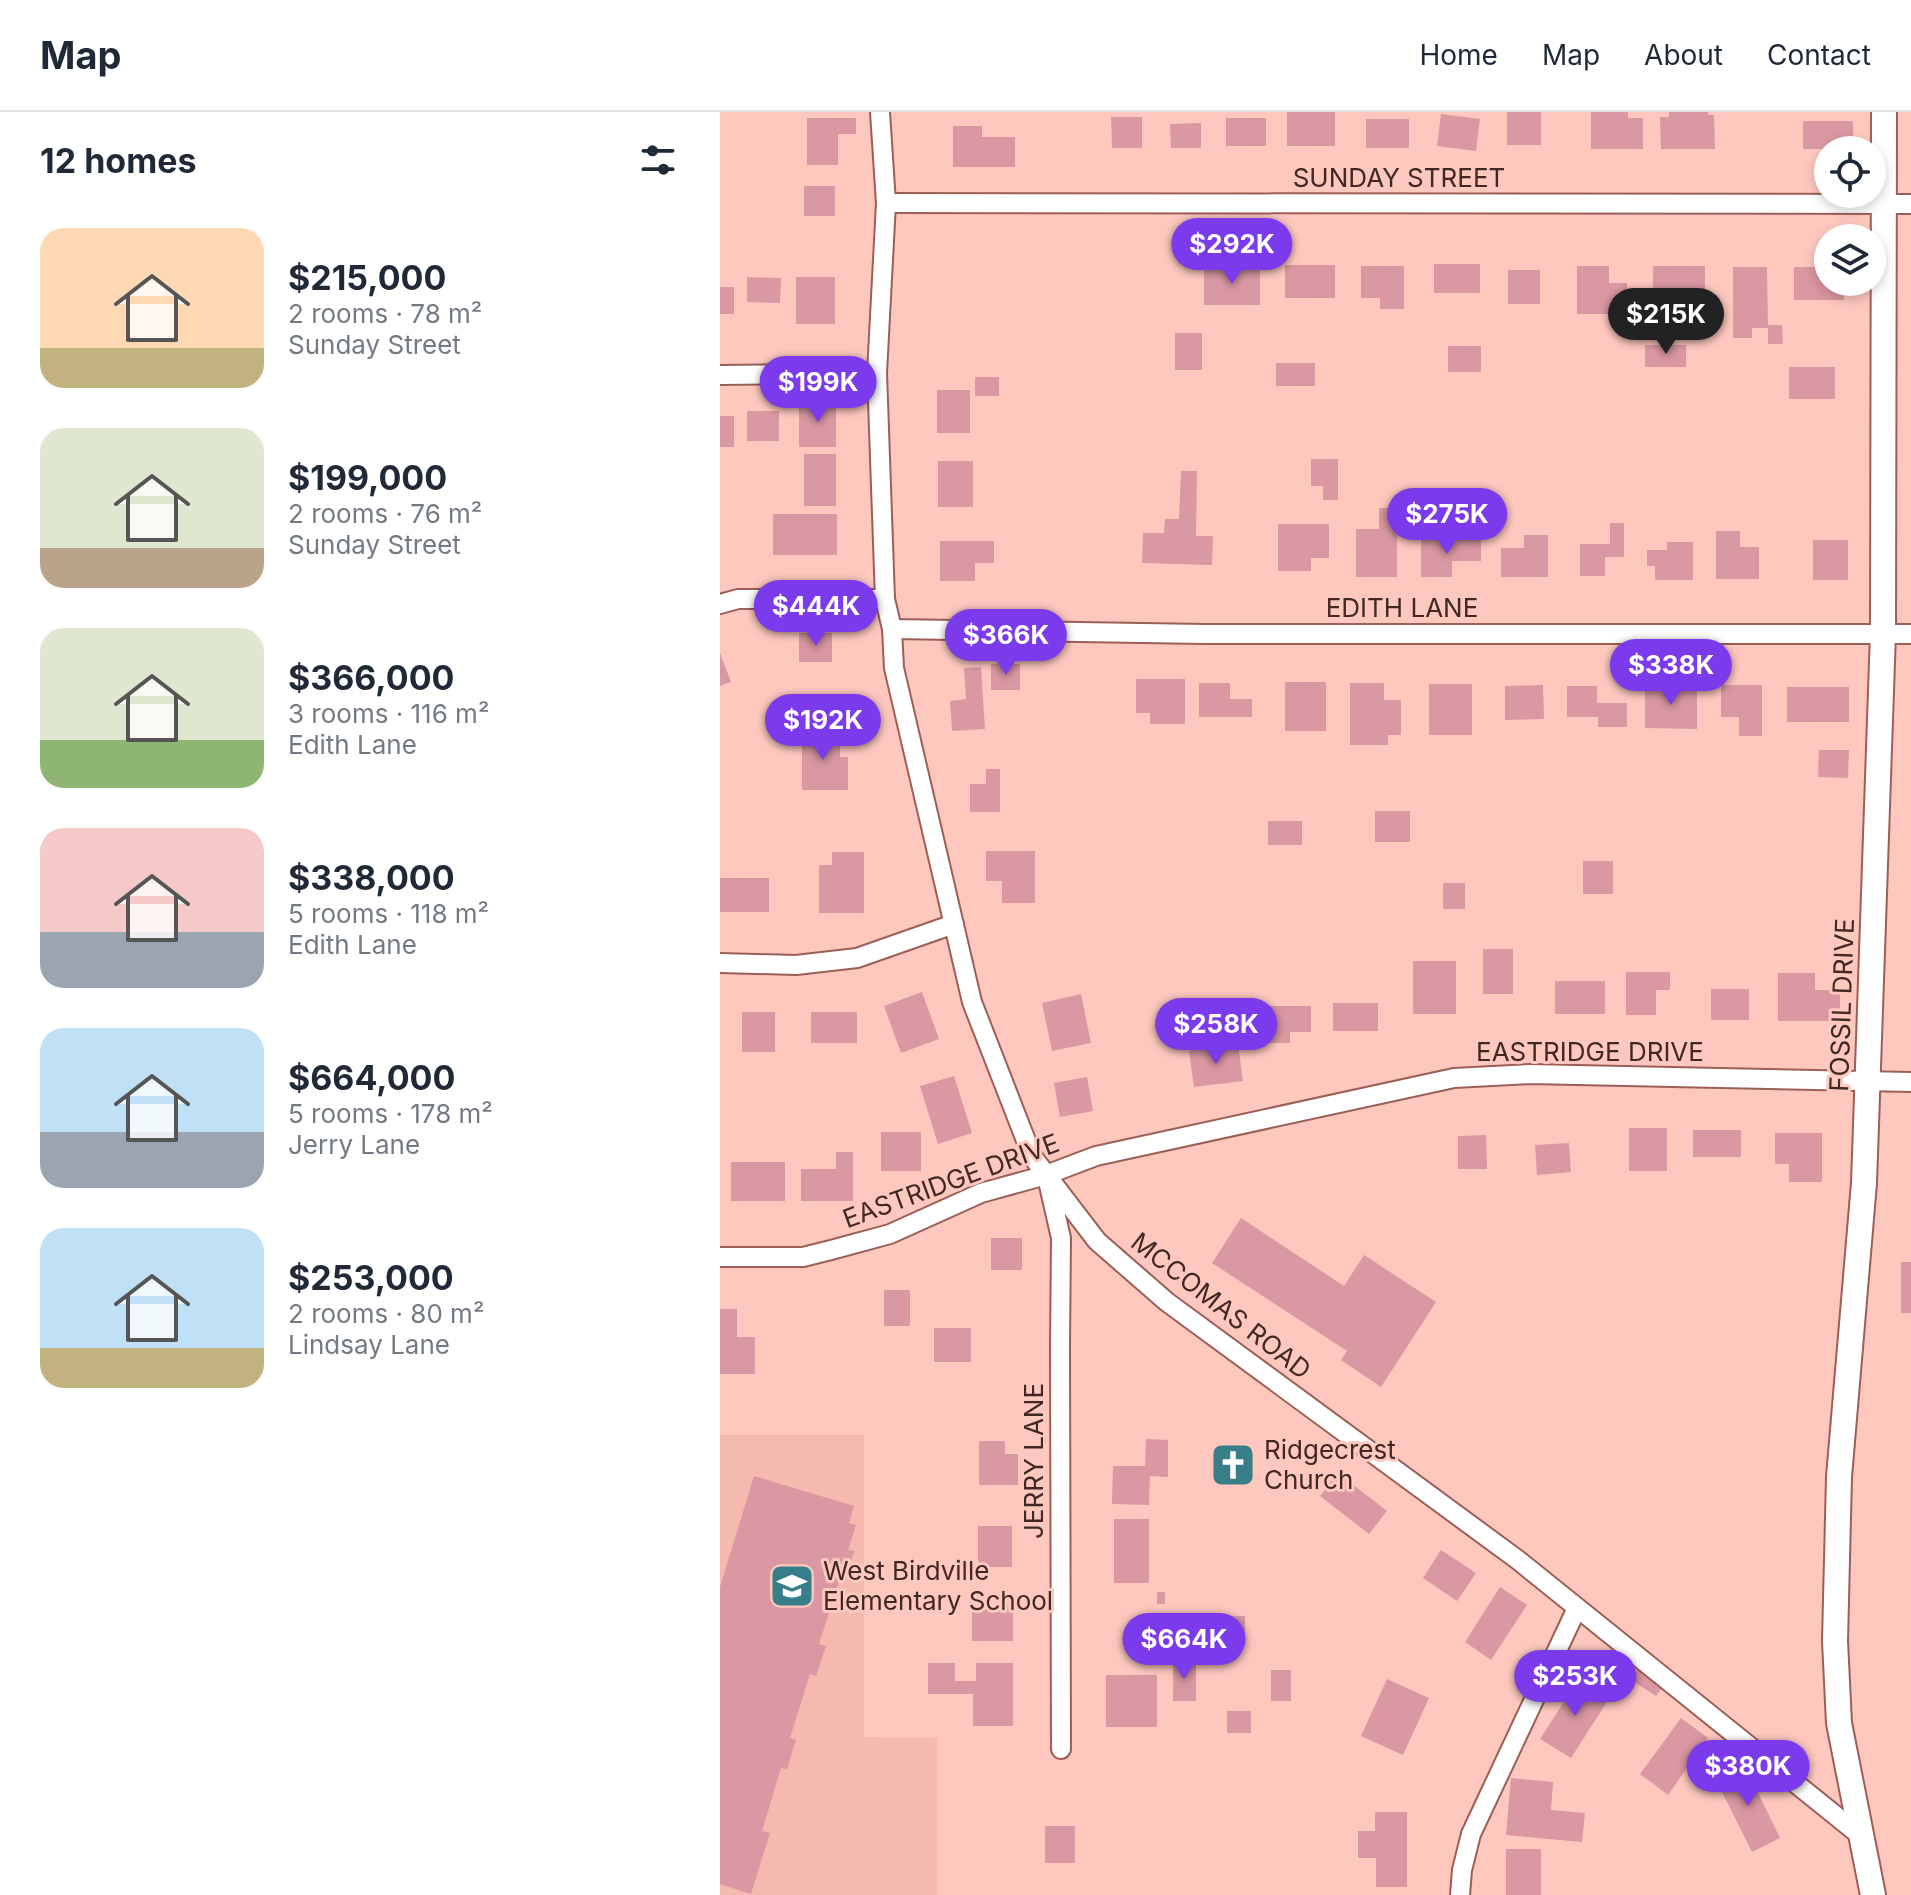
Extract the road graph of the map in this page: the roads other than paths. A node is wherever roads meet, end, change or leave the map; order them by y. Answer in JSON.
{"nodes":[{"id":1,"x":880,"y":112,"type":"edge"},
{"id":2,"x":1884,"y":112,"type":"edge"},
{"id":3,"x":1884,"y":136,"type":"edge"},
{"id":4,"x":886,"y":203,"type":"junction"},
{"id":5,"x":1814,"y":204,"type":"edge"},
{"id":6,"x":1886,"y":204,"type":"edge"},
{"id":7,"x":1911,"y":204,"type":"edge"},
{"id":8,"x":1884,"y":208,"type":"edge"},
{"id":9,"x":877,"y":373,"type":"junction"},
{"id":10,"x":720,"y":375,"type":"edge"},
{"id":11,"x":885,"y":599,"type":"junction"},
{"id":12,"x":720,"y":604,"type":"edge"},
{"id":13,"x":892,"y":629,"type":"junction"},
{"id":14,"x":1883,"y":633,"type":"junction"},
{"id":15,"x":1911,"y":634,"type":"edge"},
{"id":16,"x":954,"y":924,"type":"junction"},
{"id":17,"x":720,"y":963,"type":"edge"},
{"id":18,"x":1867,"y":1081,"type":"junction"},
{"id":19,"x":1911,"y":1082,"type":"edge"},
{"id":20,"x":1046,"y":1175,"type":"junction"},
{"id":21,"x":720,"y":1257,"type":"edge"},
{"id":22,"x":1577,"y":1608,"type":"junction"},
{"id":23,"x":1061,"y":1749,"type":"dead end"},
{"id":24,"x":1861,"y":1836,"type":"junction"},
{"id":25,"x":1460,"y":1895,"type":"edge"},
{"id":26,"x":1873,"y":1895,"type":"edge"}],
"edges":[{"from":1,"to":4,"type":"street","name":"MCCOMAS ROAD"},
{"from":2,"to":3,"type":"street","name":"FOSSIL DRIVE"},
{"from":4,"to":5,"type":"street","name":"SUNDAY STREET"},
{"from":4,"to":9,"type":"street","name":"MCCOMAS ROAD"},
{"from":6,"to":7,"type":"street","name":"SUNDAY STREET"},
{"from":8,"to":14,"type":"street","name":"FOSSIL DRIVE"},
{"from":9,"to":10,"type":"street"},
{"from":9,"to":11,"type":"street","name":"MCCOMAS ROAD"},
{"from":11,"to":12,"type":"street"},
{"from":11,"to":13,"type":"street","name":"MCCOMAS ROAD"},
{"from":13,"to":14,"type":"street","name":"EDITH LANE"},
{"from":13,"to":16,"type":"street","name":"MCCOMAS ROAD"},
{"from":14,"to":15,"type":"street","name":"EDITH LANE"},
{"from":14,"to":18,"type":"street","name":"FOSSIL DRIVE"},
{"from":16,"to":17,"type":"street"},
{"from":16,"to":20,"type":"street","name":"MCCOMAS ROAD"},
{"from":18,"to":19,"type":"street","name":"EASTRIDGE DRIVE"},
{"from":18,"to":20,"type":"street","name":"EASTRIDGE DRIVE"},
{"from":18,"to":24,"type":"street","name":"FOSSIL DRIVE"},
{"from":20,"to":21,"type":"street","name":"EASTRIDGE DRIVE"},
{"from":20,"to":22,"type":"street","name":"MCCOMAS ROAD"},
{"from":20,"to":23,"type":"street","name":"JERRY LANE"},
{"from":22,"to":24,"type":"street","name":"MCCOMAS ROAD"},
{"from":22,"to":25,"type":"street"},
{"from":24,"to":26,"type":"street","name":"FOSSIL DRIVE"}]}
